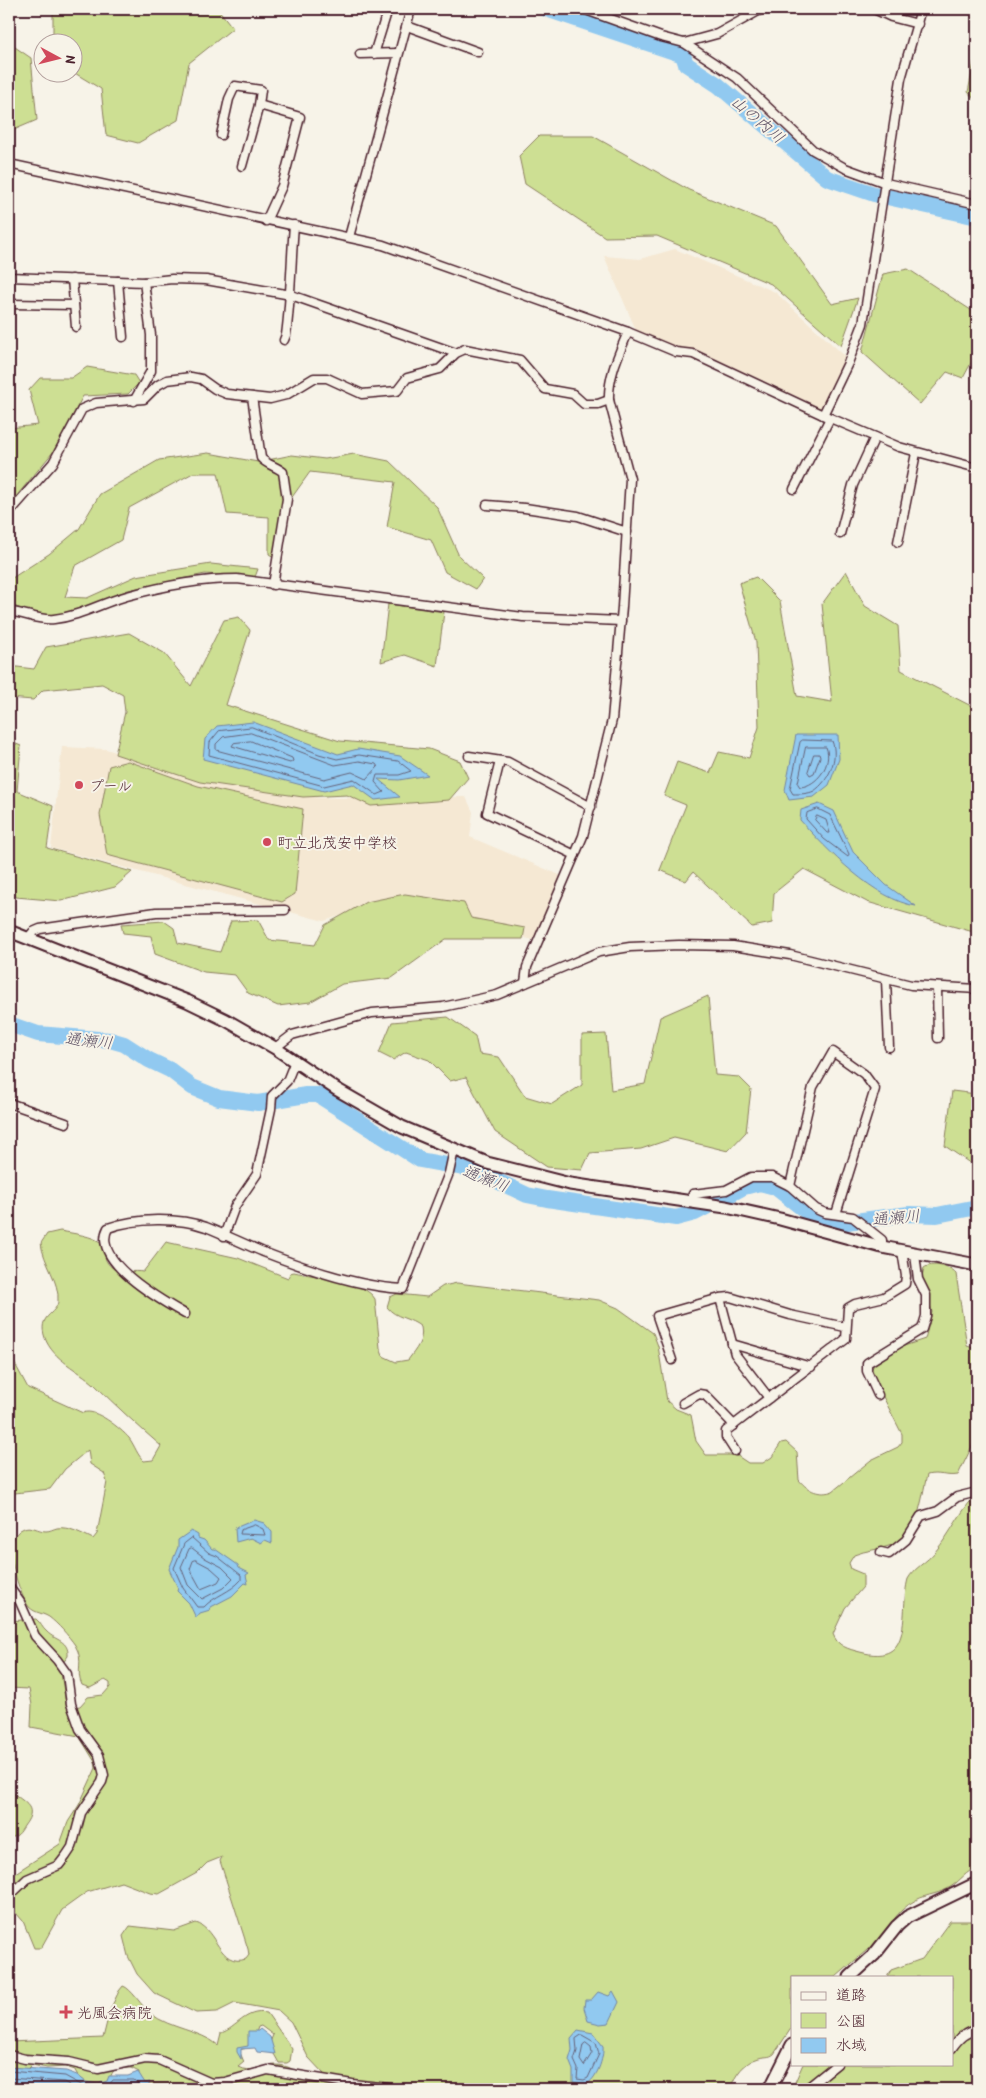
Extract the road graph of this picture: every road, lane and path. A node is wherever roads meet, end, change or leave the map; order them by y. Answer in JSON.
{"nodes":[{"id":1,"x":388,"y":9,"type":"edge"},
{"id":2,"x":406,"y":9,"type":"edge"},
{"id":3,"x":411,"y":9,"type":"edge"},
{"id":4,"x":583,"y":9,"type":"edge"},
{"id":5,"x":762,"y":9,"type":"edge"},
{"id":6,"x":874,"y":9,"type":"edge"},
{"id":7,"x":921,"y":9,"type":"edge"},
{"id":8,"x":918,"y":24,"type":"junction"},
{"id":9,"x":407,"y":26,"type":"junction"},
{"id":10,"x":684,"y":43,"type":"junction"},
{"id":11,"x":478,"y":52,"type":"dead end"},
{"id":12,"x":398,"y":53,"type":"junction"},
{"id":13,"x":360,"y":54,"type":"dead end"},
{"id":14,"x":374,"y":54,"type":"junction"},
{"id":15,"x":259,"y":105,"type":"junction"},
{"id":16,"x":222,"y":135,"type":"dead end"},
{"id":17,"x":9,"y":164,"type":"edge"},
{"id":18,"x":242,"y":166,"type":"dead end"},
{"id":19,"x":886,"y":183,"type":"junction"},
{"id":20,"x":977,"y":204,"type":"edge"},
{"id":21,"x":266,"y":221,"type":"junction"},
{"id":22,"x":294,"y":225,"type":"junction"},
{"id":23,"x":348,"y":237,"type":"junction"},
{"id":24,"x":9,"y":277,"type":"edge"},
{"id":25,"x":72,"y":279,"type":"junction"},
{"id":26,"x":118,"y":281,"type":"junction"},
{"id":27,"x":144,"y":282,"type":"junction"},
{"id":28,"x":291,"y":296,"type":"junction"},
{"id":29,"x":10,"y":304,"type":"dead end"},
{"id":30,"x":74,"y":306,"type":"junction"},
{"id":31,"x":76,"y":327,"type":"dead end"},
{"id":32,"x":628,"y":332,"type":"junction"},
{"id":33,"x":123,"y":337,"type":"dead end"},
{"id":34,"x":284,"y":340,"type":"dead end"},
{"id":35,"x":456,"y":353,"type":"junction"},
{"id":36,"x":252,"y":396,"type":"junction"},
{"id":37,"x":609,"y":400,"type":"junction"},
{"id":38,"x":134,"y":401,"type":"junction"},
{"id":39,"x":827,"y":416,"type":"junction"},
{"id":40,"x":875,"y":437,"type":"junction"},
{"id":41,"x":916,"y":453,"type":"junction"},
{"id":42,"x":977,"y":468,"type":"edge"},
{"id":43,"x":794,"y":489,"type":"dead end"},
{"id":44,"x":488,"y":505,"type":"dead end"},
{"id":45,"x":9,"y":513,"type":"edge"},
{"id":46,"x":627,"y":532,"type":"junction"},
{"id":47,"x":840,"y":534,"type":"dead end"},
{"id":48,"x":898,"y":542,"type":"dead end"},
{"id":49,"x":273,"y":585,"type":"junction"},
{"id":50,"x":9,"y":612,"type":"edge"},
{"id":51,"x":621,"y":621,"type":"junction"},
{"id":52,"x":469,"y":756,"type":"dead end"},
{"id":53,"x":500,"y":761,"type":"junction"},
{"id":54,"x":591,"y":807,"type":"junction"},
{"id":55,"x":575,"y":855,"type":"junction"},
{"id":56,"x":285,"y":910,"type":"dead end"},
{"id":57,"x":9,"y":931,"type":"edge"},
{"id":58,"x":28,"y":938,"type":"junction"},
{"id":59,"x":886,"y":980,"type":"junction"},
{"id":60,"x":525,"y":982,"type":"junction"},
{"id":61,"x":937,"y":987,"type":"junction"},
{"id":62,"x":977,"y":989,"type":"edge"},
{"id":63,"x":938,"y":1038,"type":"dead end"},
{"id":64,"x":275,"y":1048,"type":"junction"},
{"id":65,"x":889,"y":1048,"type":"dead end"},
{"id":66,"x":295,"y":1061,"type":"junction"},
{"id":67,"x":9,"y":1103,"type":"edge"},
{"id":68,"x":66,"y":1123,"type":"dead end"},
{"id":69,"x":453,"y":1155,"type":"junction"},
{"id":70,"x":790,"y":1186,"type":"junction"},
{"id":71,"x":694,"y":1202,"type":"junction"},
{"id":72,"x":836,"y":1214,"type":"junction"},
{"id":73,"x":862,"y":1226,"type":"junction"},
{"id":74,"x":224,"y":1236,"type":"junction"},
{"id":75,"x":854,"y":1240,"type":"junction"},
{"id":76,"x":882,"y":1247,"type":"junction"},
{"id":77,"x":902,"y":1251,"type":"junction"},
{"id":78,"x":915,"y":1254,"type":"junction"},
{"id":79,"x":977,"y":1265,"type":"edge"},
{"id":80,"x":720,"y":1298,"type":"junction"},
{"id":81,"x":185,"y":1314,"type":"dead end"},
{"id":82,"x":845,"y":1327,"type":"junction"},
{"id":83,"x":732,"y":1344,"type":"junction"},
{"id":84,"x":672,"y":1360,"type":"dead end"},
{"id":85,"x":810,"y":1367,"type":"junction"},
{"id":86,"x":878,"y":1395,"type":"dead end"},
{"id":87,"x":769,"y":1398,"type":"junction"},
{"id":88,"x":683,"y":1403,"type":"dead end"},
{"id":89,"x":734,"y":1424,"type":"junction"},
{"id":90,"x":735,"y":1451,"type":"dead end"},
{"id":91,"x":977,"y":1492,"type":"edge"},
{"id":92,"x":881,"y":1552,"type":"dead end"},
{"id":93,"x":9,"y":1587,"type":"edge"},
{"id":94,"x":977,"y":1883,"type":"edge"},
{"id":95,"x":9,"y":1896,"type":"edge"},
{"id":96,"x":851,"y":1976,"type":"edge"},
{"id":97,"x":977,"y":2030,"type":"edge"},
{"id":98,"x":954,"y":2045,"type":"edge"},
{"id":99,"x":791,"y":2047,"type":"edge"},
{"id":100,"x":9,"y":2055,"type":"edge"},
{"id":101,"x":835,"y":2066,"type":"edge"},
{"id":102,"x":398,"y":2089,"type":"edge"},
{"id":103,"x":770,"y":2089,"type":"edge"},
{"id":104,"x":806,"y":2089,"type":"edge"}],
"edges":[{"from":1,"to":14,"type":"street"},
{"from":2,"to":3,"type":"street"},
{"from":3,"to":9,"type":"street"},
{"from":4,"to":10,"type":"street"},
{"from":5,"to":10,"type":"street"},
{"from":6,"to":8,"type":"street"},
{"from":7,"to":8,"type":"street"},
{"from":8,"to":19,"type":"street"},
{"from":9,"to":11,"type":"street"},
{"from":9,"to":12,"type":"street"},
{"from":10,"to":19,"type":"street"},
{"from":12,"to":14,"type":"street"},
{"from":12,"to":23,"type":"street"},
{"from":13,"to":14,"type":"street"},
{"from":15,"to":16,"type":"street"},
{"from":15,"to":18,"type":"street"},
{"from":15,"to":21,"type":"street"},
{"from":17,"to":21,"type":"street"},
{"from":19,"to":20,"type":"street"},
{"from":19,"to":39,"type":"street"},
{"from":21,"to":22,"type":"street"},
{"from":22,"to":23,"type":"street"},
{"from":22,"to":28,"type":"street"},
{"from":23,"to":32,"type":"street"},
{"from":24,"to":25,"type":"street"},
{"from":25,"to":26,"type":"street"},
{"from":25,"to":30,"type":"street"},
{"from":26,"to":27,"type":"street"},
{"from":26,"to":33,"type":"street"},
{"from":27,"to":28,"type":"street"},
{"from":27,"to":38,"type":"street"},
{"from":28,"to":34,"type":"street"},
{"from":28,"to":35,"type":"street"},
{"from":29,"to":30,"type":"street"},
{"from":30,"to":31,"type":"street"},
{"from":32,"to":37,"type":"street"},
{"from":32,"to":39,"type":"street"},
{"from":35,"to":36,"type":"street"},
{"from":35,"to":37,"type":"street"},
{"from":36,"to":38,"type":"street"},
{"from":36,"to":49,"type":"street"},
{"from":37,"to":46,"type":"street"},
{"from":38,"to":45,"type":"street"},
{"from":39,"to":40,"type":"street"},
{"from":39,"to":43,"type":"street"},
{"from":40,"to":41,"type":"street"},
{"from":40,"to":47,"type":"street"},
{"from":41,"to":42,"type":"street"},
{"from":41,"to":48,"type":"street"},
{"from":44,"to":46,"type":"street"},
{"from":46,"to":51,"type":"street"},
{"from":49,"to":50,"type":"street"},
{"from":49,"to":51,"type":"street"},
{"from":51,"to":54,"type":"street"},
{"from":52,"to":53,"type":"street"},
{"from":53,"to":54,"type":"street"},
{"from":53,"to":55,"type":"street"},
{"from":54,"to":55,"type":"street"},
{"from":55,"to":60,"type":"street"},
{"from":56,"to":58,"type":"street"},
{"from":57,"to":58,"type":"street"},
{"from":58,"to":64,"type":"street"},
{"from":59,"to":60,"type":"street"},
{"from":59,"to":61,"type":"street"},
{"from":59,"to":65,"type":"street"},
{"from":60,"to":64,"type":"street"},
{"from":61,"to":62,"type":"street"},
{"from":61,"to":63,"type":"street"},
{"from":64,"to":66,"type":"street"},
{"from":66,"to":69,"type":"street"},
{"from":66,"to":74,"type":"street"},
{"from":67,"to":68,"type":"street"},
{"from":69,"to":71,"type":"street"},
{"from":69,"to":74,"type":"street"},
{"from":70,"to":71,"type":"street"},
{"from":70,"to":72,"type":"street"},
{"from":70,"to":72,"type":"street"},
{"from":71,"to":75,"type":"street"},
{"from":72,"to":73,"type":"street"},
{"from":73,"to":75,"type":"street"},
{"from":73,"to":76,"type":"street"},
{"from":74,"to":81,"type":"street"},
{"from":75,"to":76,"type":"street"},
{"from":76,"to":77,"type":"street"},
{"from":77,"to":78,"type":"street"},
{"from":77,"to":82,"type":"street"},
{"from":78,"to":79,"type":"street"},
{"from":78,"to":86,"type":"street"},
{"from":80,"to":82,"type":"street"},
{"from":80,"to":83,"type":"street"},
{"from":80,"to":84,"type":"street"},
{"from":82,"to":85,"type":"street"},
{"from":83,"to":85,"type":"street"},
{"from":83,"to":87,"type":"street"},
{"from":85,"to":87,"type":"street"},
{"from":87,"to":89,"type":"street"},
{"from":88,"to":89,"type":"street"},
{"from":89,"to":90,"type":"street"},
{"from":91,"to":92,"type":"street"},
{"from":93,"to":95,"type":"street"},
{"from":94,"to":96,"type":"street"},
{"from":97,"to":98,"type":"street"},
{"from":99,"to":103,"type":"street"},
{"from":100,"to":102,"type":"street"},
{"from":101,"to":104,"type":"street"}]}
